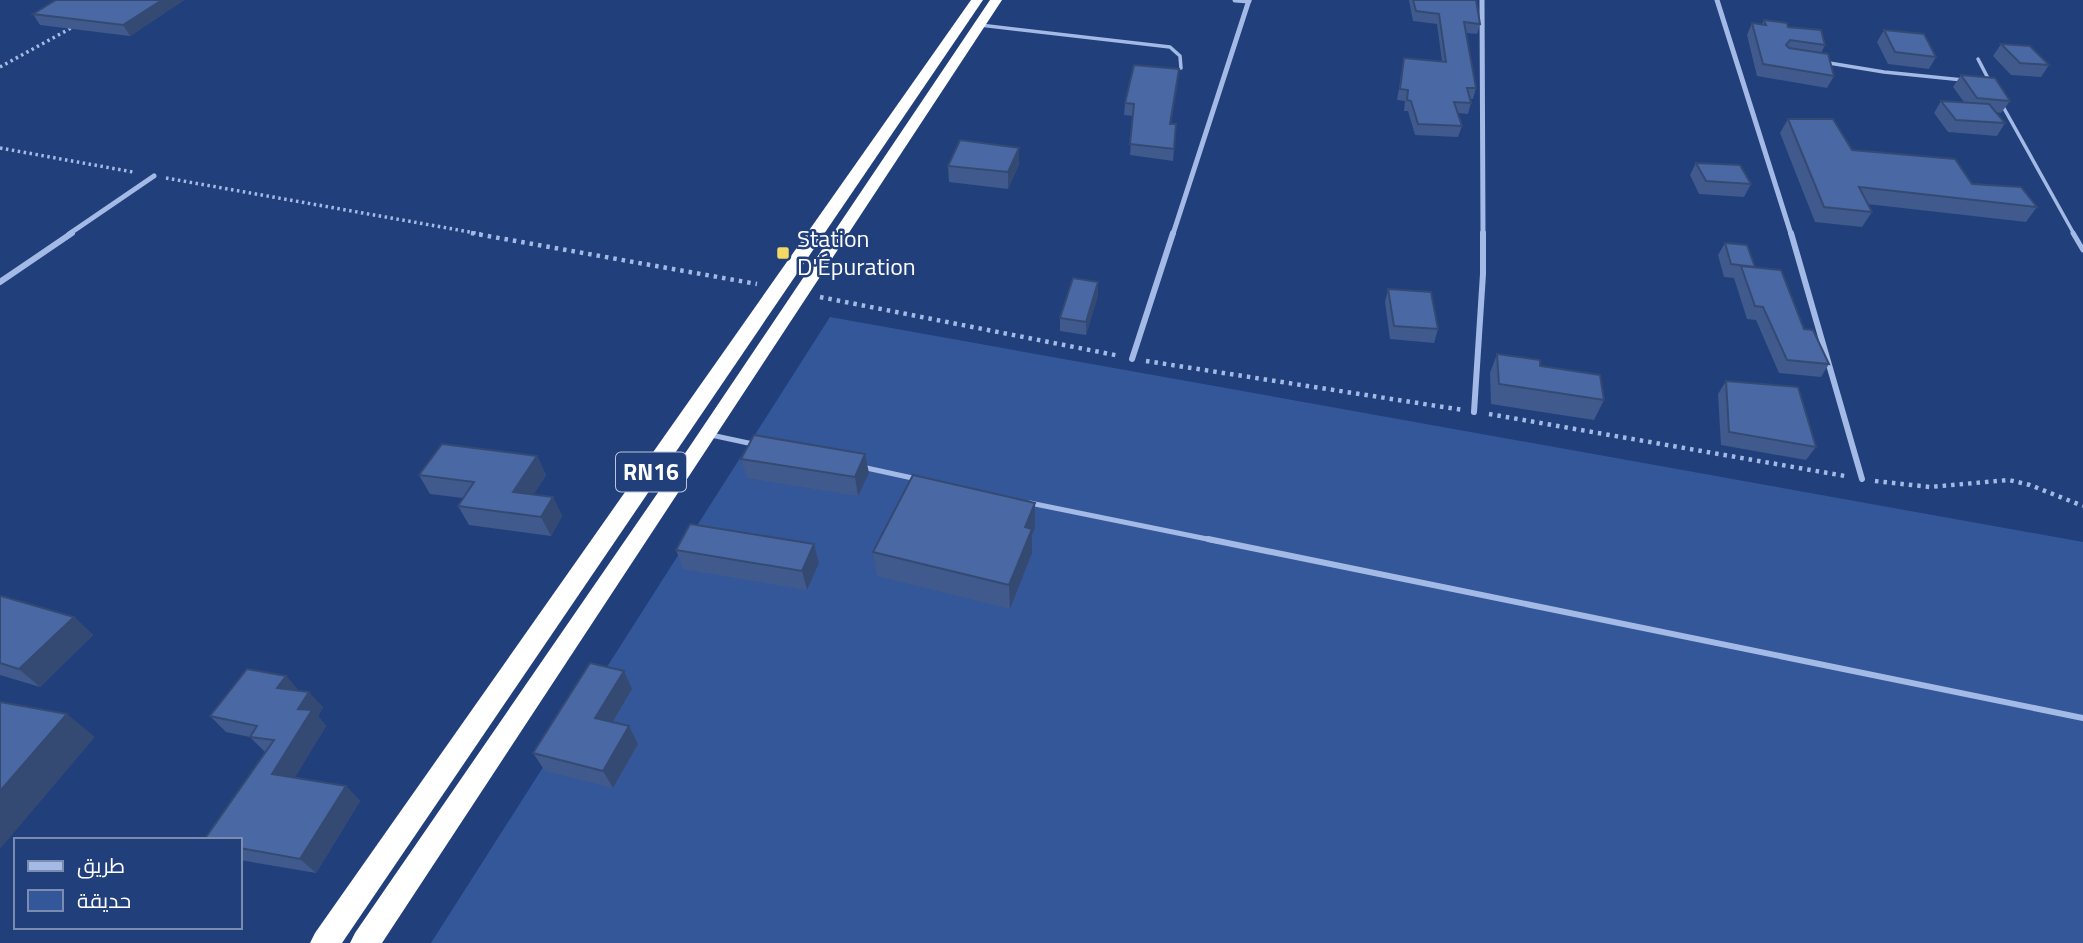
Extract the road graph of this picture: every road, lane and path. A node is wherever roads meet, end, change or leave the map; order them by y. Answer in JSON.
{"nodes":[{"id":1,"x":977,"y":0,"type":"edge"},
{"id":2,"x":996,"y":0,"type":"edge"},
{"id":3,"x":1235,"y":0,"type":"edge"},
{"id":4,"x":1482,"y":0,"type":"edge"},
{"id":5,"x":1717,"y":0,"type":"edge"},
{"id":6,"x":1249,"y":1,"type":"edge"},
{"id":7,"x":980,"y":25,"type":"junction"},
{"id":8,"x":75,"y":26,"type":"edge"},
{"id":9,"x":1978,"y":59,"type":"dead end"},
{"id":10,"x":1822,"y":62,"type":"edge"},
{"id":11,"x":0,"y":67,"type":"edge"},
{"id":12,"x":1181,"y":68,"type":"edge"},
{"id":13,"x":1967,"y":80,"type":"edge"},
{"id":14,"x":1979,"y":81,"type":"edge"},
{"id":15,"x":1990,"y":82,"type":"junction"},
{"id":16,"x":0,"y":148,"type":"edge"},
{"id":17,"x":154,"y":176,"type":"junction"},
{"id":18,"x":2083,"y":250,"type":"edge"},
{"id":19,"x":0,"y":282,"type":"edge"},
{"id":20,"x":778,"y":288,"type":"junction"},
{"id":21,"x":802,"y":293,"type":"junction"},
{"id":22,"x":1132,"y":359,"type":"junction"},
{"id":23,"x":1474,"y":412,"type":"junction"},
{"id":24,"x":708,"y":435,"type":"junction"},
{"id":25,"x":762,"y":446,"type":"edge"},
{"id":26,"x":855,"y":466,"type":"edge"},
{"id":27,"x":1862,"y":479,"type":"junction"},
{"id":28,"x":922,"y":480,"type":"edge"},
{"id":29,"x":1015,"y":500,"type":"edge"},
{"id":30,"x":2083,"y":506,"type":"edge"},
{"id":31,"x":2083,"y":718,"type":"edge"},
{"id":32,"x":324,"y":943,"type":"edge"},
{"id":33,"x":365,"y":943,"type":"edge"}],
"edges":[{"from":1,"to":20,"type":"highway","number":"RN16"},
{"from":2,"to":7,"type":"highway","number":"RN16"},
{"from":3,"to":6,"type":"street"},
{"from":4,"to":23,"type":"street"},
{"from":5,"to":27,"type":"street"},
{"from":6,"to":22,"type":"street"},
{"from":7,"to":12,"type":"lane"},
{"from":7,"to":21,"type":"highway","number":"RN16"},
{"from":8,"to":11,"type":"path"},
{"from":9,"to":15,"type":"lane"},
{"from":10,"to":13,"type":"lane"},
{"from":14,"to":15,"type":"lane"},
{"from":15,"to":18,"type":"lane"},
{"from":16,"to":17,"type":"path"},
{"from":17,"to":19,"type":"street"},
{"from":17,"to":20,"type":"path"},
{"from":20,"to":32,"type":"highway","number":"RN16"},
{"from":21,"to":22,"type":"path"},
{"from":21,"to":24,"type":"highway","number":"RN16"},
{"from":22,"to":23,"type":"path"},
{"from":23,"to":27,"type":"path"},
{"from":24,"to":25,"type":"lane"},
{"from":24,"to":33,"type":"highway","number":"RN16"},
{"from":26,"to":28,"type":"lane"},
{"from":27,"to":30,"type":"path"},
{"from":29,"to":31,"type":"lane"}]}
